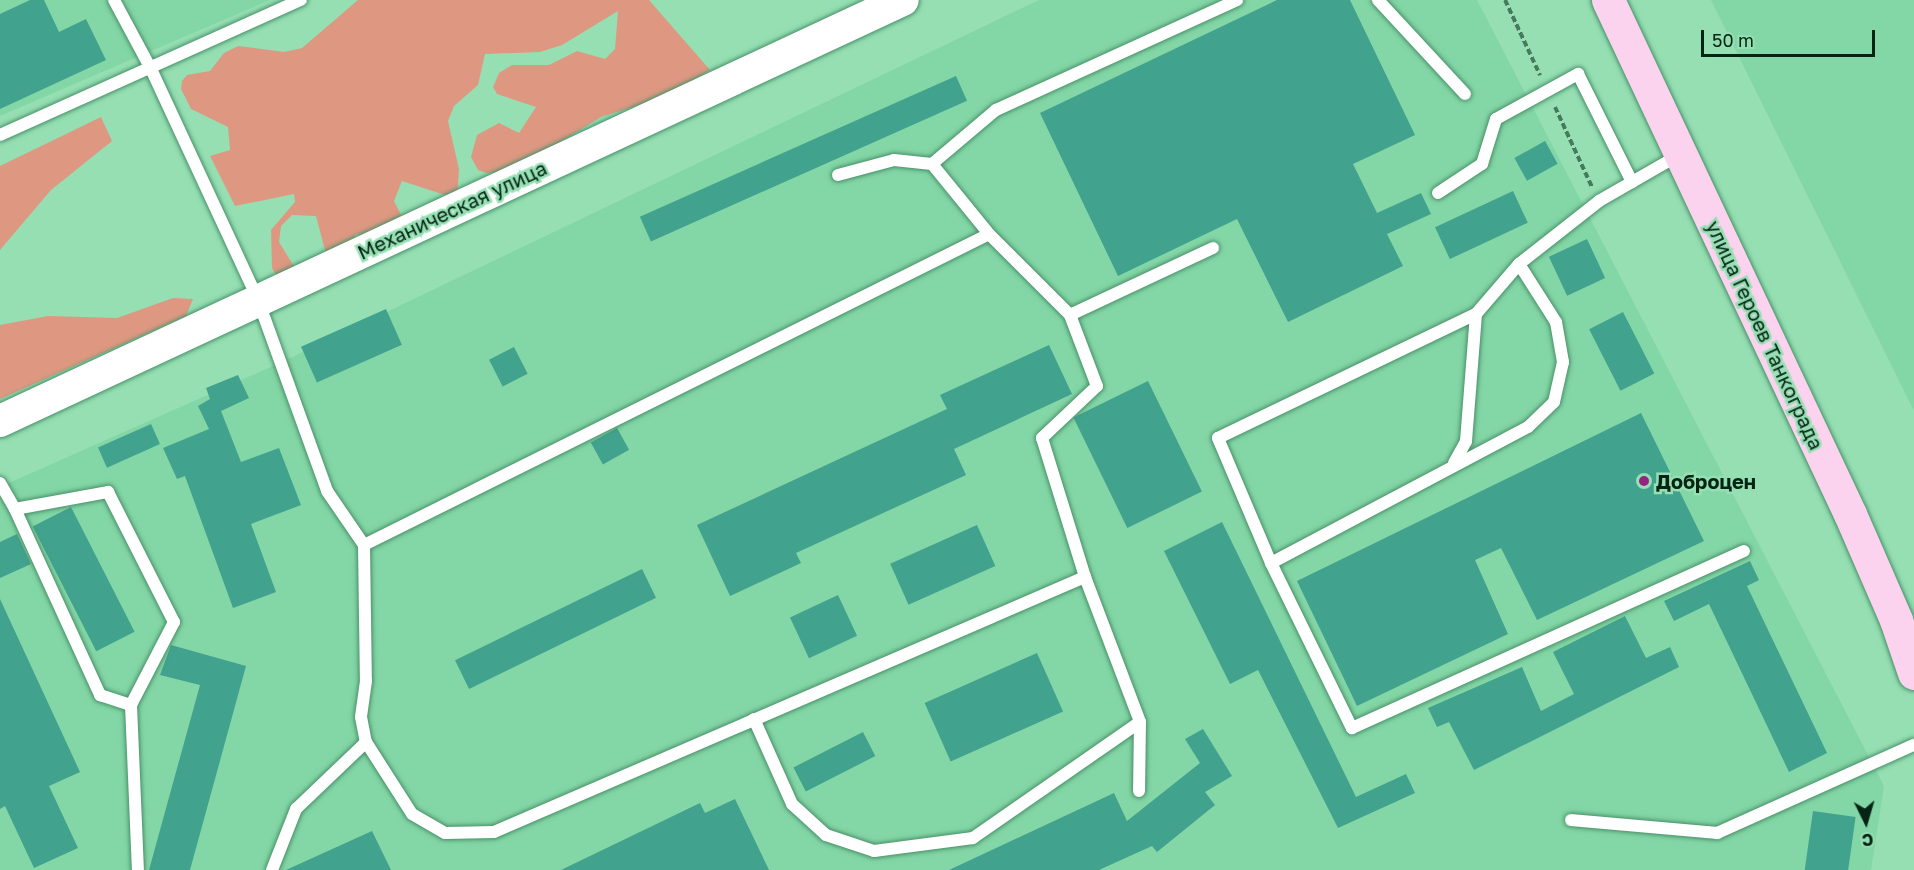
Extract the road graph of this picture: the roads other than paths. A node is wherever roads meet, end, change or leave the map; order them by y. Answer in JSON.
{"nodes":[{"id":1,"x":114,"y":0,"type":"edge"},
{"id":2,"x":301,"y":0,"type":"edge"},
{"id":3,"x":903,"y":0,"type":"edge"},
{"id":4,"x":1237,"y":0,"type":"edge"},
{"id":5,"x":1378,"y":0,"type":"edge"},
{"id":6,"x":1608,"y":0,"type":"edge"},
{"id":7,"x":151,"y":69,"type":"junction"},
{"id":8,"x":1465,"y":94,"type":"dead end"},
{"id":9,"x":0,"y":135,"type":"edge"},
{"id":10,"x":1679,"y":155,"type":"junction"},
{"id":11,"x":932,"y":164,"type":"junction"},
{"id":12,"x":838,"y":175,"type":"dead end"},
{"id":13,"x":1632,"y":182,"type":"junction"},
{"id":14,"x":1437,"y":193,"type":"dead end"},
{"id":15,"x":989,"y":234,"type":"junction"},
{"id":16,"x":1213,"y":248,"type":"dead end"},
{"id":17,"x":1519,"y":264,"type":"junction"},
{"id":18,"x":258,"y":300,"type":"junction"},
{"id":19,"x":1476,"y":314,"type":"junction"},
{"id":20,"x":1070,"y":315,"type":"junction"},
{"id":21,"x":0,"y":421,"type":"edge"},
{"id":22,"x":1454,"y":463,"type":"junction"},
{"id":23,"x":0,"y":483,"type":"edge"},
{"id":24,"x":15,"y":509,"type":"junction"},
{"id":25,"x":364,"y":545,"type":"junction"},
{"id":26,"x":1744,"y":550,"type":"dead end"},
{"id":27,"x":1271,"y":563,"type":"junction"},
{"id":28,"x":1085,"y":577,"type":"junction"},
{"id":29,"x":1914,"y":672,"type":"edge"},
{"id":30,"x":131,"y":705,"type":"junction"},
{"id":31,"x":754,"y":719,"type":"junction"},
{"id":32,"x":1140,"y":722,"type":"junction"},
{"id":33,"x":366,"y":742,"type":"junction"},
{"id":34,"x":1914,"y":745,"type":"edge"},
{"id":35,"x":1139,"y":792,"type":"dead end"},
{"id":36,"x":1571,"y":820,"type":"dead end"},
{"id":37,"x":138,"y":870,"type":"edge"},
{"id":38,"x":272,"y":870,"type":"edge"}],
"edges":[{"from":1,"to":7,"type":"lane"},
{"from":2,"to":7,"type":"lane"},
{"from":3,"to":18,"type":"street","name":"Механическая улица"},
{"from":4,"to":11,"type":"lane"},
{"from":5,"to":8,"type":"lane"},
{"from":6,"to":10,"type":"main road","name":"улица Героев Танкограда"},
{"from":7,"to":9,"type":"lane"},
{"from":7,"to":18,"type":"lane"},
{"from":10,"to":13,"type":"lane"},
{"from":10,"to":29,"type":"main road","name":"улица Героев Танкограда"},
{"from":11,"to":12,"type":"lane"},
{"from":11,"to":15,"type":"lane"},
{"from":13,"to":14,"type":"lane"},
{"from":13,"to":17,"type":"lane"},
{"from":15,"to":20,"type":"lane"},
{"from":15,"to":25,"type":"lane"},
{"from":16,"to":20,"type":"lane"},
{"from":17,"to":19,"type":"lane"},
{"from":17,"to":22,"type":"lane"},
{"from":18,"to":21,"type":"street","name":"Механическая улица"},
{"from":18,"to":25,"type":"lane"},
{"from":19,"to":22,"type":"lane"},
{"from":19,"to":27,"type":"lane"},
{"from":20,"to":28,"type":"lane"},
{"from":22,"to":27,"type":"lane"},
{"from":23,"to":24,"type":"lane"},
{"from":24,"to":30,"type":"lane"},
{"from":24,"to":30,"type":"lane"},
{"from":25,"to":33,"type":"lane"},
{"from":26,"to":27,"type":"lane"},
{"from":28,"to":31,"type":"lane"},
{"from":28,"to":32,"type":"lane"},
{"from":30,"to":37,"type":"lane"},
{"from":31,"to":32,"type":"lane"},
{"from":31,"to":33,"type":"lane"},
{"from":32,"to":35,"type":"lane"},
{"from":33,"to":38,"type":"lane"},
{"from":34,"to":36,"type":"lane"}]}
